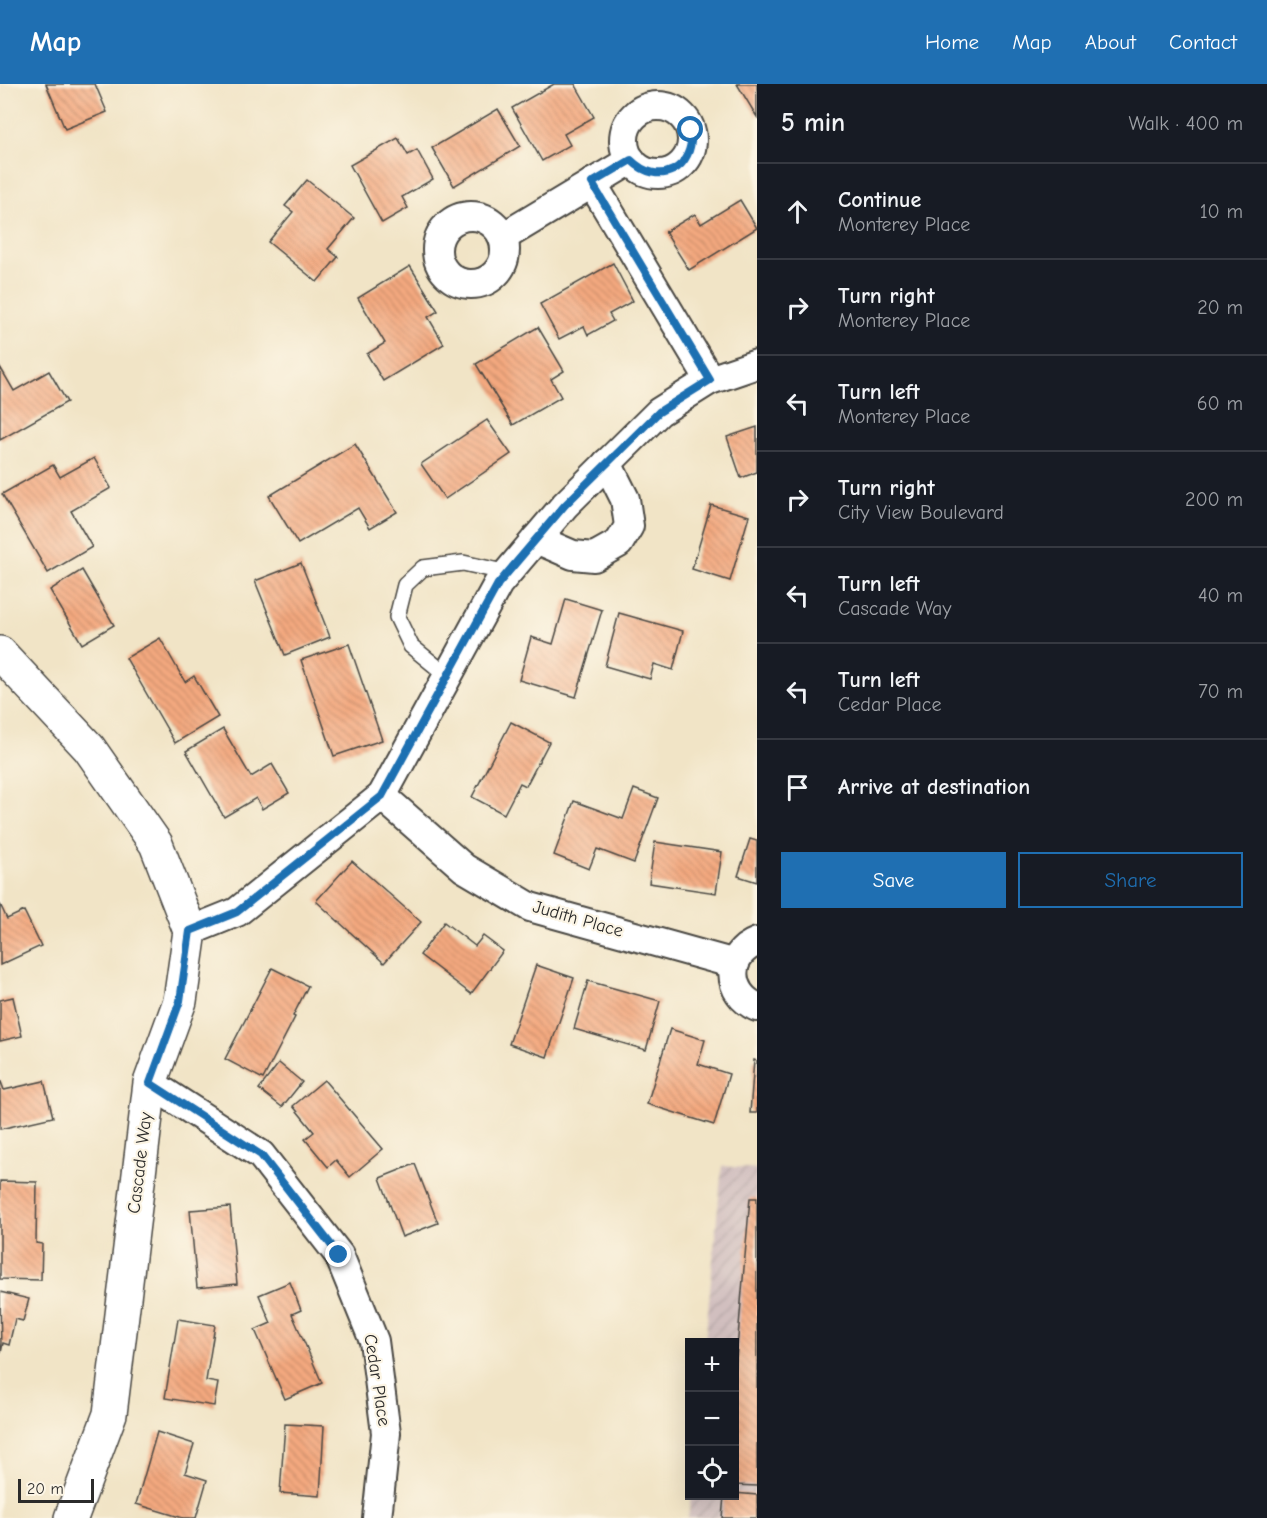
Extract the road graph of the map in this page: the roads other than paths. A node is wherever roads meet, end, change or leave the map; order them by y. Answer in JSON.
{"nodes":[{"id":1,"x":631,"y":160,"type":"dead end"},
{"id":2,"x":592,"y":183,"type":"junction"},
{"id":3,"x":503,"y":237,"type":"dead end"},
{"id":4,"x":757,"y":364,"type":"edge"},
{"id":5,"x":710,"y":380,"type":"junction"},
{"id":6,"x":607,"y":463,"type":"junction"},
{"id":7,"x":536,"y":539,"type":"junction"},
{"id":8,"x":508,"y":573,"type":"junction"},
{"id":9,"x":0,"y":653,"type":"edge"},
{"id":10,"x":449,"y":677,"type":"junction"},
{"id":11,"x":382,"y":796,"type":"junction"},
{"id":12,"x":190,"y":931,"type":"junction"},
{"id":13,"x":757,"y":942,"type":"edge"},
{"id":14,"x":735,"y":964,"type":"junction"},
{"id":15,"x":757,"y":1007,"type":"edge"},
{"id":16,"x":150,"y":1083,"type":"junction"},
{"id":17,"x":71,"y":1518,"type":"edge"},
{"id":18,"x":377,"y":1518,"type":"edge"}],
"edges":[{"from":1,"to":2,"type":"street"},
{"from":2,"to":3,"type":"street"},
{"from":2,"to":5,"type":"street"},
{"from":4,"to":5,"type":"street"},
{"from":5,"to":6,"type":"street"},
{"from":6,"to":7,"type":"street"},
{"from":6,"to":7,"type":"street"},
{"from":7,"to":8,"type":"street"},
{"from":8,"to":10,"type":"street"},
{"from":8,"to":10,"type":"lane"},
{"from":9,"to":12,"type":"street","name":"Cascade Way"},
{"from":10,"to":11,"type":"street"},
{"from":11,"to":12,"type":"street"},
{"from":11,"to":14,"type":"street","name":"Judith Place"},
{"from":12,"to":16,"type":"street","name":"Cascade Way"},
{"from":13,"to":14,"type":"street"},
{"from":14,"to":15,"type":"street"},
{"from":16,"to":17,"type":"street","name":"Cascade Way"},
{"from":16,"to":18,"type":"street","name":"Cedar Place"}]}
